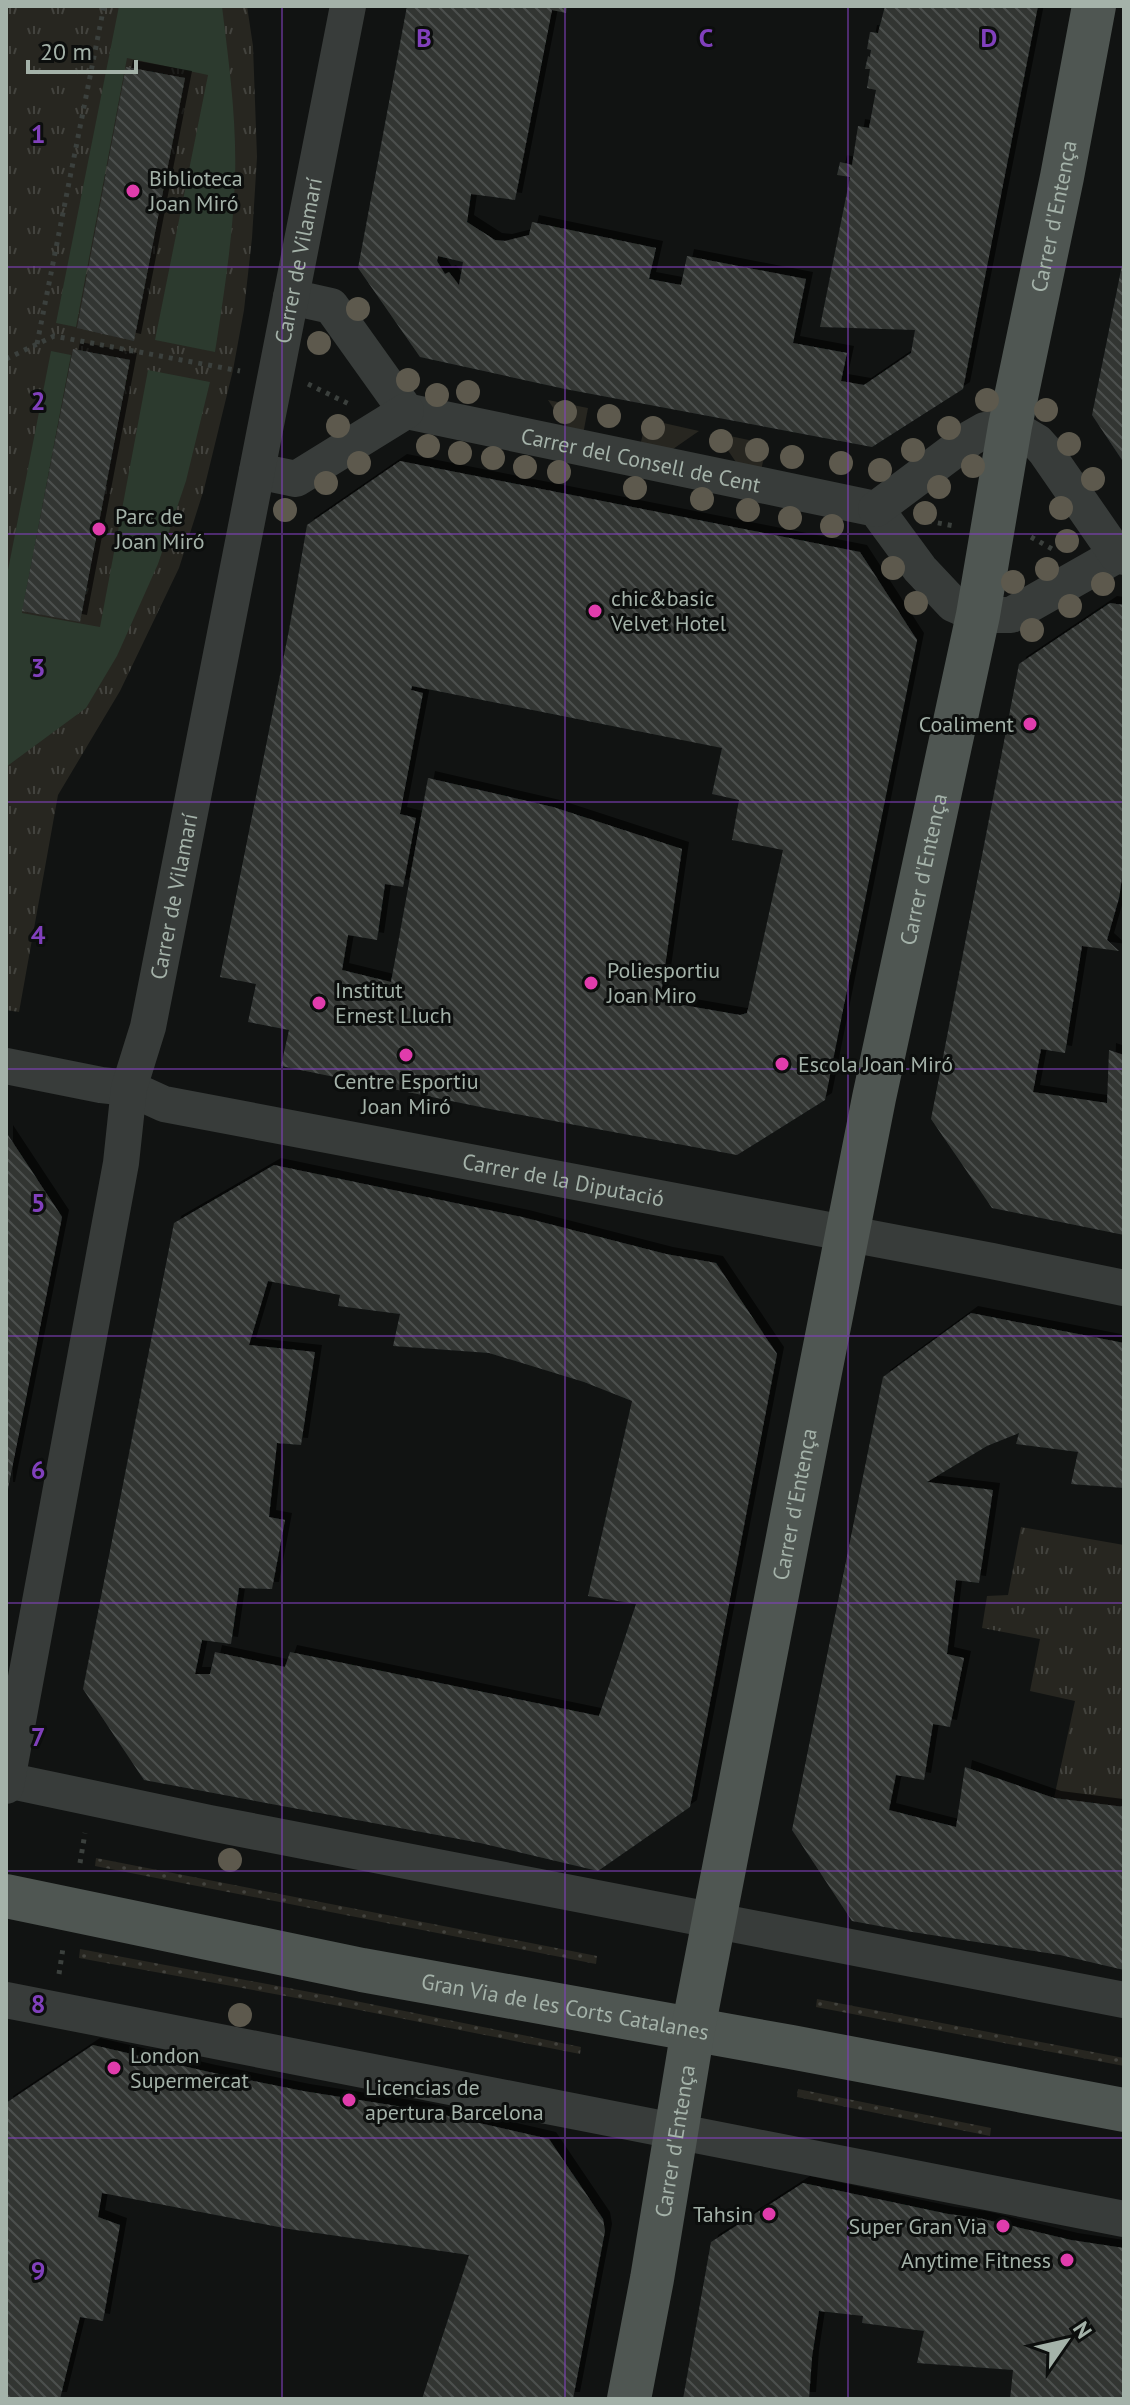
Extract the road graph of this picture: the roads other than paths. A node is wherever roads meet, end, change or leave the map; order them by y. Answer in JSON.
{"nodes":[{"id":1,"x":348,"y":6,"type":"edge"},
{"id":2,"x":1094,"y":6,"type":"edge"},
{"id":3,"x":291,"y":297,"type":"junction"},
{"id":4,"x":406,"y":411,"type":"junction"},
{"id":5,"x":990,"y":432,"type":"junction"},
{"id":6,"x":257,"y":471,"type":"junction"},
{"id":7,"x":876,"y":509,"type":"junction"},
{"id":8,"x":1120,"y":556,"type":"edge"},
{"id":9,"x":994,"y":615,"type":"junction"},
{"id":10,"x":6,"y":1066,"type":"edge"},
{"id":11,"x":129,"y":1088,"type":"junction"},
{"id":12,"x":847,"y":1235,"type":"junction"},
{"id":13,"x":1124,"y":1288,"type":"edge"},
{"id":14,"x":6,"y":1782,"type":"edge"},
{"id":15,"x":6,"y":1896,"type":"edge"},
{"id":16,"x":715,"y":1920,"type":"junction"},
{"id":17,"x":6,"y":2000,"type":"edge"},
{"id":18,"x":1124,"y":2000,"type":"edge"},
{"id":19,"x":693,"y":2029,"type":"junction"},
{"id":20,"x":1124,"y":2110,"type":"edge"},
{"id":21,"x":675,"y":2133,"type":"junction"},
{"id":22,"x":1124,"y":2219,"type":"edge"},
{"id":23,"x":629,"y":2399,"type":"edge"}],
"edges":[{"from":1,"to":3,"type":"street","name":"Carrer de Vilamarí"},
{"from":2,"to":5,"type":"main road","name":"Carrer d'Entença"},
{"from":3,"to":4,"type":"street"},
{"from":3,"to":6,"type":"street","name":"Carrer de Vilamarí"},
{"from":4,"to":6,"type":"street"},
{"from":4,"to":7,"type":"street","name":"Carrer del Consell de Cent"},
{"from":5,"to":7,"type":"street"},
{"from":5,"to":8,"type":"street"},
{"from":5,"to":9,"type":"main road","name":"Carrer d'Entença"},
{"from":6,"to":11,"type":"street","name":"Carrer de Vilamarí"},
{"from":7,"to":9,"type":"street"},
{"from":8,"to":9,"type":"street"},
{"from":9,"to":12,"type":"main road","name":"Carrer d'Entença"},
{"from":10,"to":11,"type":"street","name":"Carrer de la Diputació"},
{"from":11,"to":12,"type":"street","name":"Carrer de la Diputació"},
{"from":11,"to":14,"type":"street","name":"Carrer de Vilamarí"},
{"from":12,"to":13,"type":"street","name":"Carrer de la Diputació"},
{"from":12,"to":16,"type":"main road","name":"Carrer d'Entença"},
{"from":14,"to":16,"type":"street"},
{"from":15,"to":19,"type":"main road","name":"Gran Via de les Corts Catalanes"},
{"from":16,"to":18,"type":"street"},
{"from":16,"to":19,"type":"main road","name":"Carrer d'Entença"},
{"from":17,"to":21,"type":"street"},
{"from":19,"to":20,"type":"main road","name":"Gran Via de les Corts Catalanes"},
{"from":19,"to":21,"type":"main road","name":"Carrer d'Entença"},
{"from":21,"to":22,"type":"street"},
{"from":21,"to":23,"type":"main road","name":"Carrer d'Entença"}]}
